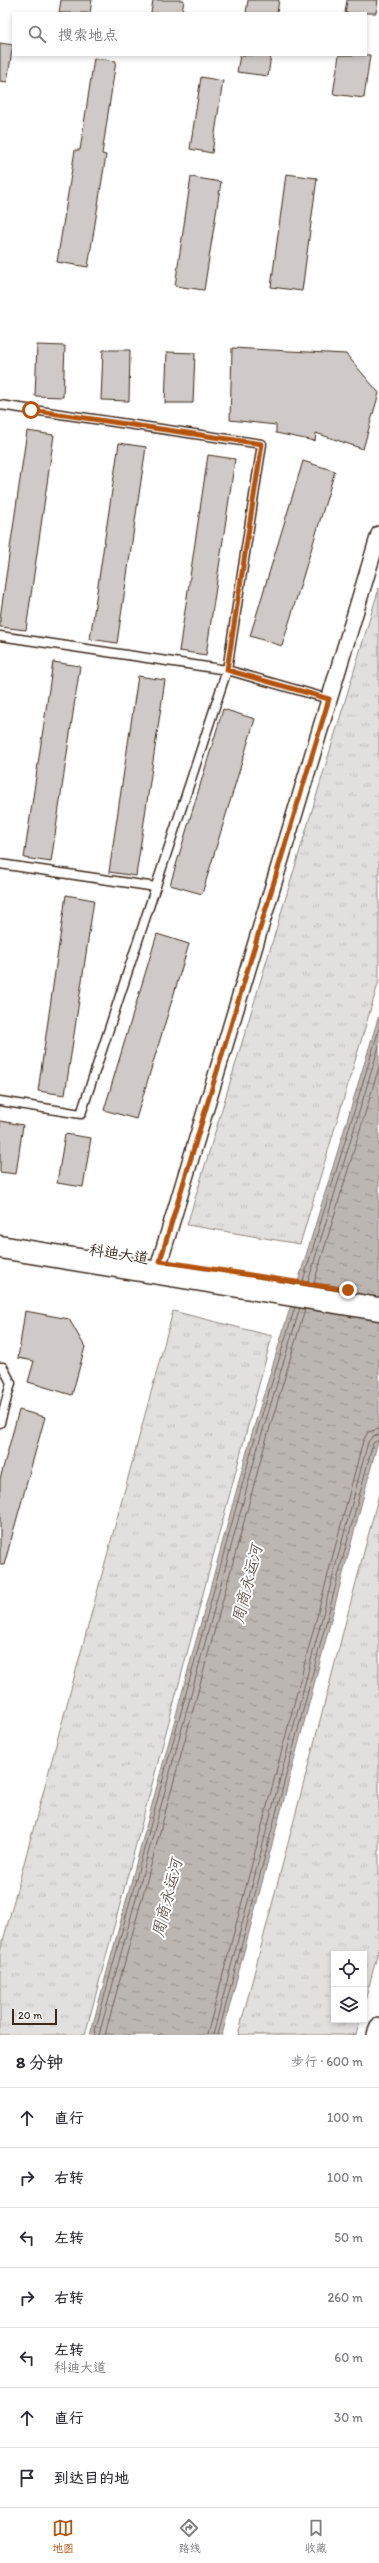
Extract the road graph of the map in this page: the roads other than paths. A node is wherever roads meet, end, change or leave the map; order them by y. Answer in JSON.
{"nodes":[{"id":1,"x":0,"y":405,"type":"edge"},
{"id":2,"x":379,"y":534,"type":"edge"},
{"id":3,"x":0,"y":636,"type":"edge"},
{"id":4,"x":227,"y":670,"type":"junction"},
{"id":5,"x":329,"y":699,"type":"junction"},
{"id":6,"x":0,"y":864,"type":"edge"},
{"id":7,"x":156,"y":887,"type":"junction"},
{"id":8,"x":0,"y":1101,"type":"edge"},
{"id":9,"x":0,"y":1235,"type":"edge"},
{"id":10,"x":0,"y":1247,"type":"edge"},
{"id":11,"x":160,"y":1261,"type":"junction"},
{"id":12,"x":284,"y":1287,"type":"junction"},
{"id":13,"x":379,"y":1295,"type":"edge"},
{"id":14,"x":379,"y":1309,"type":"edge"},
{"id":15,"x":0,"y":1367,"type":"edge"},
{"id":16,"x":0,"y":1423,"type":"edge"},
{"id":17,"x":379,"y":2028,"type":"edge"},
{"id":18,"x":377,"y":2035,"type":"edge"}],
"edges":[{"from":1,"to":4,"type":"lane"},
{"from":2,"to":5,"type":"street"},
{"from":3,"to":4,"type":"lane"},
{"from":4,"to":5,"type":"lane"},
{"from":4,"to":7,"type":"lane"},
{"from":5,"to":11,"type":"street"},
{"from":6,"to":7,"type":"lane"},
{"from":7,"to":8,"type":"lane"},
{"from":9,"to":11,"type":"main road","name":"科迪大道"},
{"from":10,"to":12,"type":"main road","name":"科迪大道"},
{"from":11,"to":12,"type":"main road","name":"科迪大道"},
{"from":12,"to":13,"type":"main road"},
{"from":12,"to":14,"type":"main road"},
{"from":15,"to":16,"type":"lane"},
{"from":17,"to":18,"type":"street"}]}
